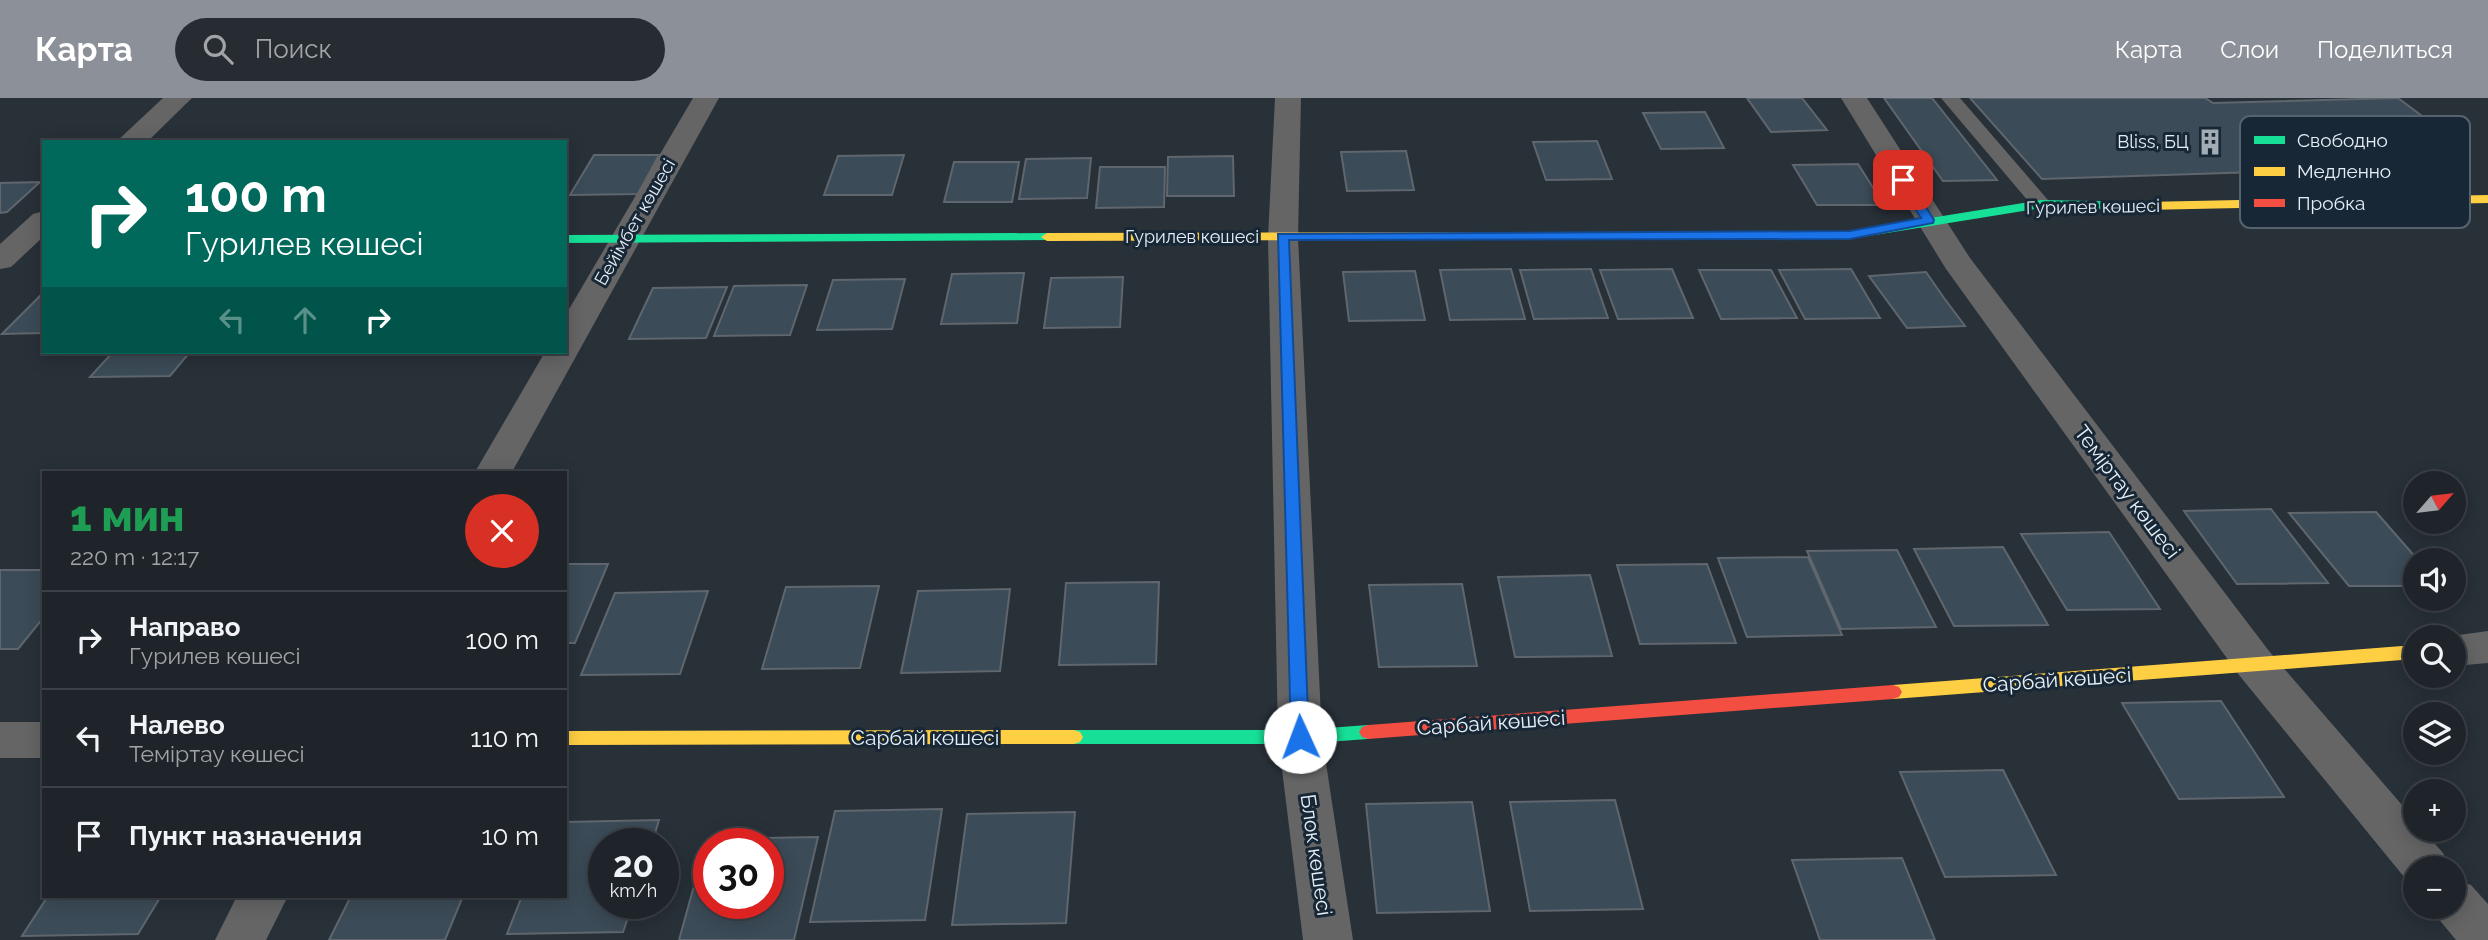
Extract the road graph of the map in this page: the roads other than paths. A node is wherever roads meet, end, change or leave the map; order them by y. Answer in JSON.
{"nodes":[{"id":1,"x":178,"y":98,"type":"edge"},
{"id":2,"x":706,"y":98,"type":"edge"},
{"id":3,"x":1287,"y":98,"type":"edge"},
{"id":4,"x":1854,"y":98,"type":"edge"},
{"id":5,"x":1950,"y":98,"type":"edge"},
{"id":6,"x":132,"y":140,"type":"edge"},
{"id":7,"x":2470,"y":198,"type":"edge"},
{"id":8,"x":2488,"y":198,"type":"edge"},
{"id":9,"x":2041,"y":204,"type":"junction"},
{"id":10,"x":2240,"y":204,"type":"edge"},
{"id":11,"x":1928,"y":220,"type":"junction"},
{"id":12,"x":42,"y":222,"type":"edge"},
{"id":13,"x":1283,"y":237,"type":"junction"},
{"id":14,"x":567,"y":239,"type":"edge"},
{"id":15,"x":626,"y":239,"type":"junction"},
{"id":16,"x":15,"y":250,"type":"edge"},
{"id":17,"x":567,"y":342,"type":"edge"},
{"id":18,"x":561,"y":354,"type":"edge"},
{"id":19,"x":494,"y":471,"type":"edge"},
{"id":20,"x":2488,"y":647,"type":"edge"},
{"id":21,"x":2466,"y":649,"type":"edge"},
{"id":22,"x":2403,"y":653,"type":"edge"},
{"id":23,"x":2254,"y":663,"type":"junction"},
{"id":24,"x":1300,"y":737,"type":"junction"},
{"id":25,"x":567,"y":738,"type":"edge"},
{"id":26,"x":0,"y":740,"type":"edge"},
{"id":27,"x":42,"y":740,"type":"edge"},
{"id":28,"x":2416,"y":856,"type":"edge"},
{"id":29,"x":262,"y":898,"type":"edge"},
{"id":30,"x":2466,"y":915,"type":"edge"},
{"id":31,"x":240,"y":940,"type":"edge"},
{"id":32,"x":1328,"y":940,"type":"edge"},
{"id":33,"x":2487,"y":940,"type":"edge"}],
"edges":[{"from":1,"to":6,"type":"street"},
{"from":2,"to":15,"type":"street","name":"Бейімбет көшесі"},
{"from":3,"to":13,"type":"street","name":"Блок көшесі"},
{"from":4,"to":11,"type":"street","name":"Теміртау көшесі"},
{"from":5,"to":9,"type":"lane"},
{"from":7,"to":8,"type":"street","name":"Гурилев көшесі"},
{"from":9,"to":10,"type":"street","name":"Гурилев көшесі"},
{"from":9,"to":11,"type":"street","name":"Гурилев көшесі"},
{"from":11,"to":13,"type":"street","name":"Гурилев көшесі"},
{"from":11,"to":23,"type":"street","name":"Теміртау көшесі"},
{"from":12,"to":16,"type":"street"},
{"from":13,"to":15,"type":"street","name":"Гурилев көшесі"},
{"from":13,"to":24,"type":"street","name":"Блок көшесі"},
{"from":14,"to":15,"type":"street","name":"Гурилев көшесі"},
{"from":15,"to":17,"type":"street","name":"Бейімбет көшесі"},
{"from":18,"to":19,"type":"street"},
{"from":20,"to":21,"type":"street"},
{"from":22,"to":23,"type":"street","name":"Сарбай көшесі"},
{"from":23,"to":24,"type":"street","name":"Сарбай көшесі"},
{"from":23,"to":28,"type":"street","name":"Теміртау көшесі"},
{"from":24,"to":25,"type":"street","name":"Сарбай көшесі"},
{"from":24,"to":32,"type":"street","name":"Блок көшесі"},
{"from":26,"to":27,"type":"street"},
{"from":29,"to":31,"type":"street"},
{"from":30,"to":33,"type":"street"}]}
